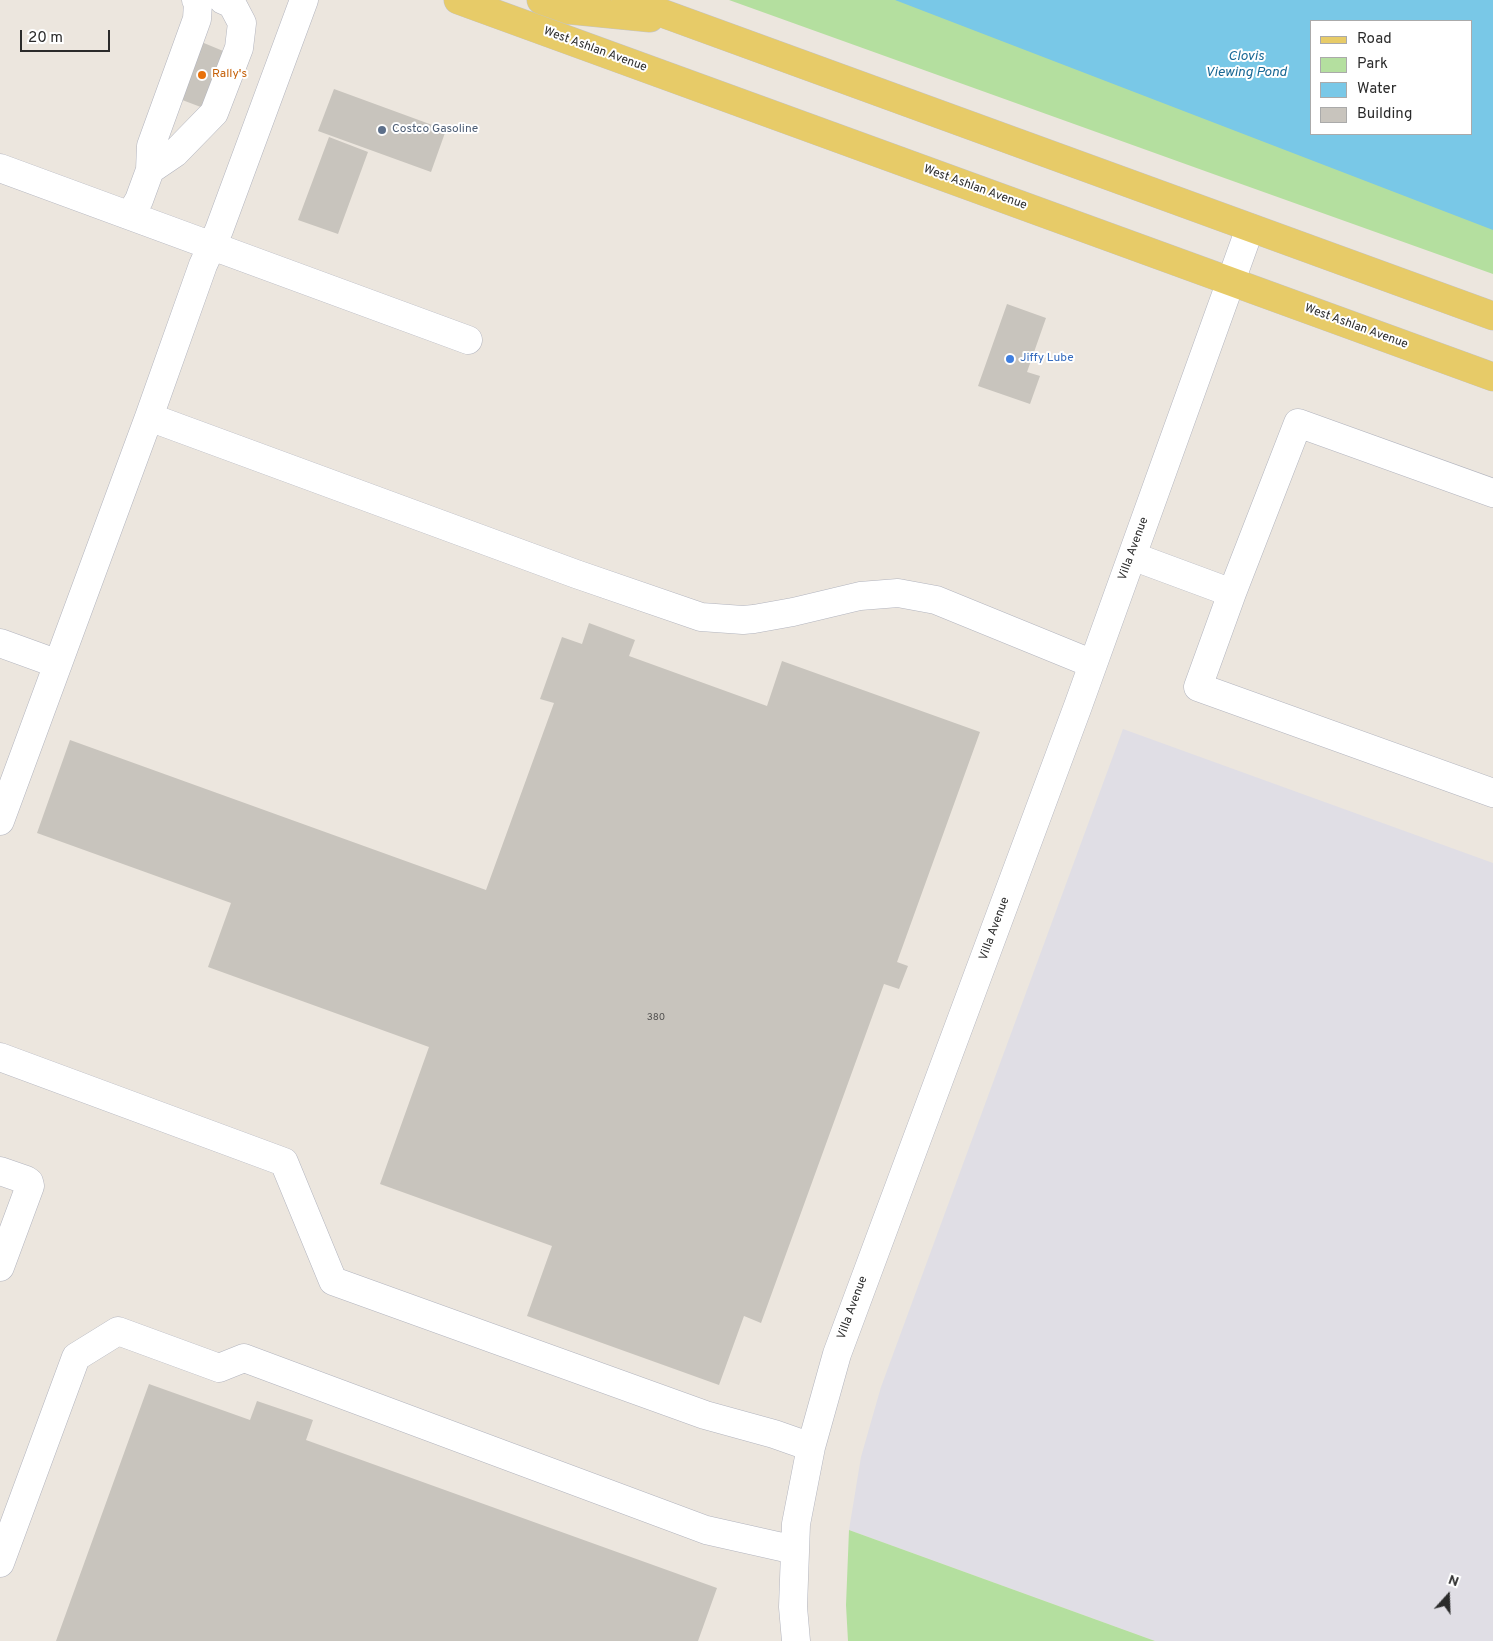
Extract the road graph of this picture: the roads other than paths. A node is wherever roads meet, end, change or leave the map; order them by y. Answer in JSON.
{"nodes":[{"id":1,"x":196,"y":0,"type":"edge"},
{"id":2,"x":223,"y":0,"type":"edge"},
{"id":3,"x":304,"y":0,"type":"edge"},
{"id":4,"x":458,"y":0,"type":"edge"},
{"id":5,"x":540,"y":0,"type":"edge"},
{"id":6,"x":626,"y":0,"type":"edge"},
{"id":7,"x":683,"y":21,"type":"junction"},
{"id":8,"x":0,"y":168,"type":"edge"},
{"id":9,"x":150,"y":170,"type":"junction"},
{"id":10,"x":130,"y":215,"type":"junction"},
{"id":11,"x":1250,"y":228,"type":"junction"},
{"id":12,"x":211,"y":245,"type":"junction"},
{"id":13,"x":1231,"y":281,"type":"junction"},
{"id":14,"x":1493,"y":316,"type":"edge"},
{"id":15,"x":468,"y":340,"type":"dead end"},
{"id":16,"x":1493,"y":377,"type":"edge"},
{"id":17,"x":149,"y":417,"type":"junction"},
{"id":18,"x":1493,"y":493,"type":"edge"},
{"id":19,"x":1132,"y":556,"type":"junction"},
{"id":20,"x":1232,"y":594,"type":"junction"},
{"id":21,"x":0,"y":643,"type":"edge"},
{"id":22,"x":58,"y":664,"type":"junction"},
{"id":23,"x":1093,"y":664,"type":"junction"},
{"id":24,"x":1493,"y":793,"type":"edge"},
{"id":25,"x":0,"y":821,"type":"edge"},
{"id":26,"x":0,"y":1057,"type":"edge"},
{"id":27,"x":0,"y":1170,"type":"edge"},
{"id":28,"x":0,"y":1267,"type":"edge"},
{"id":29,"x":810,"y":1448,"type":"junction"},
{"id":30,"x":795,"y":1550,"type":"junction"},
{"id":31,"x":0,"y":1563,"type":"edge"},
{"id":32,"x":796,"y":1641,"type":"edge"}],
"edges":[{"from":1,"to":9,"type":"street"},
{"from":2,"to":9,"type":"street"},
{"from":3,"to":12,"type":"street"},
{"from":4,"to":13,"type":"main road","name":"West Ashlan Avenue"},
{"from":5,"to":7,"type":"main road"},
{"from":6,"to":7,"type":"main road"},
{"from":7,"to":11,"type":"main road"},
{"from":8,"to":10,"type":"street"},
{"from":9,"to":10,"type":"street"},
{"from":10,"to":12,"type":"street"},
{"from":11,"to":13,"type":"street","name":"Villa Avenue"},
{"from":11,"to":14,"type":"main road"},
{"from":12,"to":15,"type":"street"},
{"from":12,"to":17,"type":"street"},
{"from":13,"to":16,"type":"main road","name":"West Ashlan Avenue"},
{"from":13,"to":19,"type":"street","name":"Villa Avenue"},
{"from":17,"to":22,"type":"street"},
{"from":17,"to":23,"type":"street"},
{"from":18,"to":20,"type":"street"},
{"from":19,"to":20,"type":"street"},
{"from":19,"to":23,"type":"street","name":"Villa Avenue"},
{"from":20,"to":24,"type":"street"},
{"from":21,"to":22,"type":"street"},
{"from":22,"to":25,"type":"street"},
{"from":23,"to":29,"type":"street","name":"Villa Avenue"},
{"from":26,"to":29,"type":"street"},
{"from":27,"to":28,"type":"street"},
{"from":29,"to":30,"type":"street","name":"Villa Avenue"},
{"from":30,"to":31,"type":"street"},
{"from":30,"to":32,"type":"street","name":"Villa Avenue"}]}
